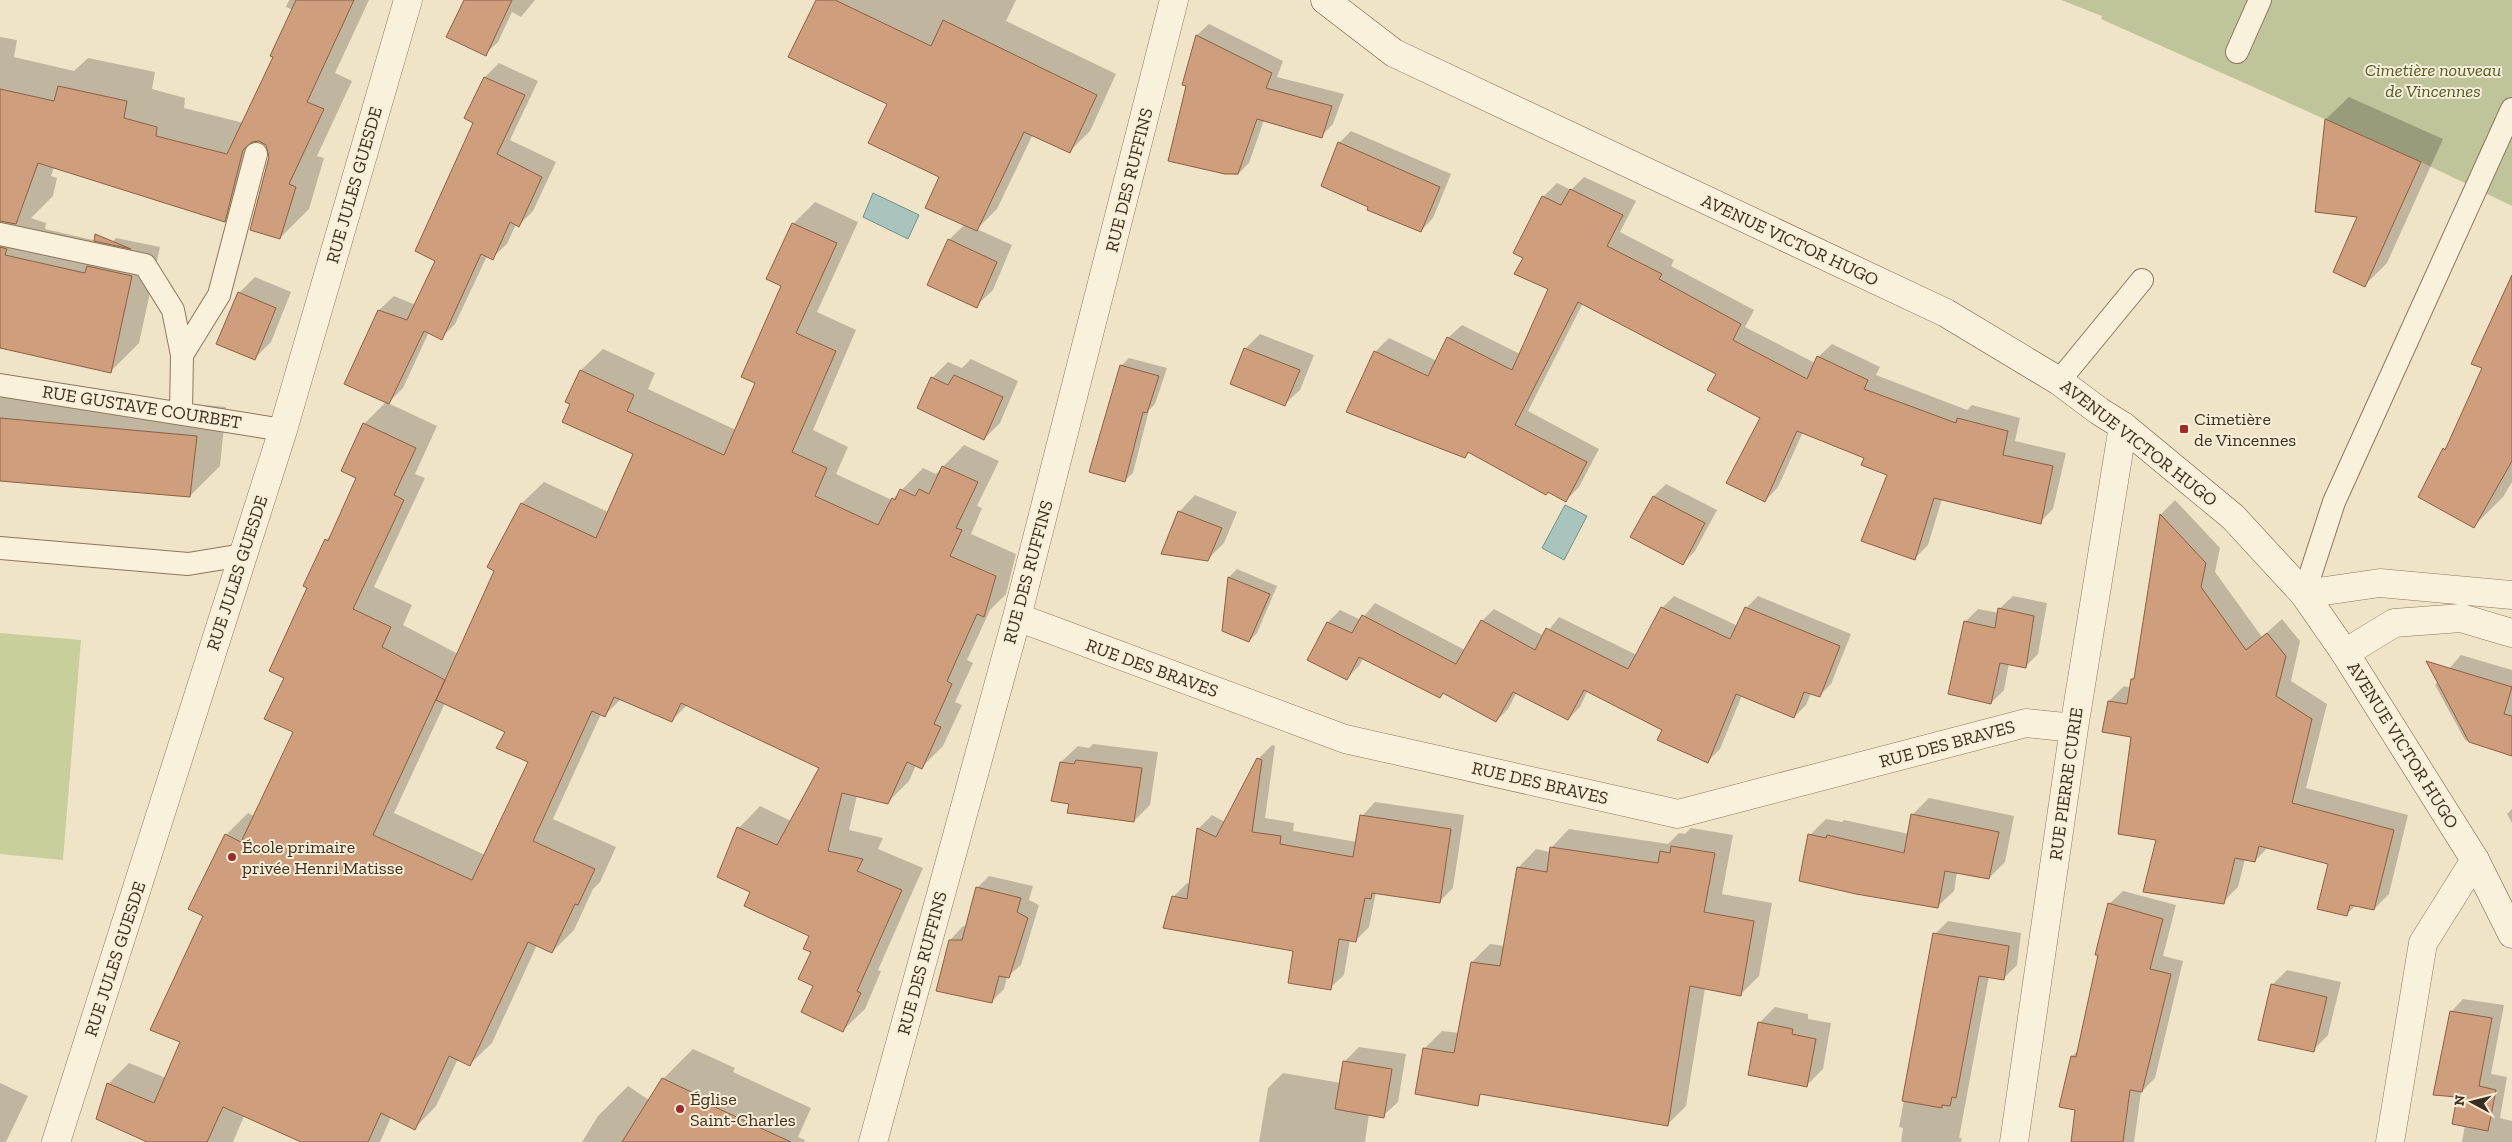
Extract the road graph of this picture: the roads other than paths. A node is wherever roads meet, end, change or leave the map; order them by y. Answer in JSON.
{"nodes":[{"id":1,"x":408,"y":0,"type":"edge"},
{"id":2,"x":1174,"y":0,"type":"edge"},
{"id":3,"x":1325,"y":0,"type":"edge"},
{"id":4,"x":2260,"y":0,"type":"edge"},
{"id":5,"x":1349,"y":11,"type":"edge"},
{"id":6,"x":2237,"y":52,"type":"dead end"},
{"id":7,"x":2512,"y":109,"type":"edge"},
{"id":8,"x":256,"y":154,"type":"dead end"},
{"id":9,"x":0,"y":234,"type":"edge"},
{"id":10,"x":2142,"y":280,"type":"dead end"},
{"id":11,"x":182,"y":355,"type":"junction"},
{"id":12,"x":2060,"y":381,"type":"junction"},
{"id":13,"x":0,"y":385,"type":"edge"},
{"id":14,"x":182,"y":412,"type":"junction"},
{"id":15,"x":2122,"y":426,"type":"junction"},
{"id":16,"x":283,"y":430,"type":"junction"},
{"id":17,"x":0,"y":548,"type":"edge"},
{"id":18,"x":243,"y":555,"type":"junction"},
{"id":19,"x":2304,"y":594,"type":"junction"},
{"id":20,"x":2512,"y":595,"type":"edge"},
{"id":21,"x":1017,"y":617,"type":"junction"},
{"id":22,"x":2512,"y":633,"type":"edge"},
{"id":23,"x":2346,"y":653,"type":"junction"},
{"id":24,"x":2074,"y":728,"type":"junction"},
{"id":25,"x":2475,"y":860,"type":"junction"},
{"id":26,"x":2512,"y":934,"type":"edge"},
{"id":27,"x":56,"y":1142,"type":"edge"},
{"id":28,"x":873,"y":1142,"type":"edge"},
{"id":29,"x":2014,"y":1142,"type":"edge"},
{"id":30,"x":2390,"y":1142,"type":"edge"}],
"edges":[{"from":1,"to":16,"type":"street","name":"RUE JULES GUESDE"},
{"from":2,"to":21,"type":"street","name":"RUE DES RUFFINS"},
{"from":3,"to":5,"type":"street","name":"AVENUE VICTOR HUGO"},
{"from":4,"to":6,"type":"lane"},
{"from":5,"to":12,"type":"street","name":"AVENUE VICTOR HUGO"},
{"from":7,"to":19,"type":"lane"},
{"from":8,"to":11,"type":"lane"},
{"from":9,"to":11,"type":"lane"},
{"from":10,"to":12,"type":"lane"},
{"from":11,"to":14,"type":"lane"},
{"from":12,"to":15,"type":"street","name":"AVENUE VICTOR HUGO"},
{"from":13,"to":14,"type":"lane","name":"RUE GUSTAVE COURBET"},
{"from":14,"to":16,"type":"lane","name":"RUE GUSTAVE COURBET"},
{"from":15,"to":19,"type":"street","name":"AVENUE VICTOR HUGO"},
{"from":15,"to":24,"type":"street","name":"RUE PIERRE CURIE"},
{"from":16,"to":18,"type":"street","name":"RUE JULES GUESDE"},
{"from":17,"to":18,"type":"lane"},
{"from":18,"to":27,"type":"street","name":"RUE JULES GUESDE"},
{"from":19,"to":20,"type":"street"},
{"from":19,"to":23,"type":"street","name":"AVENUE VICTOR HUGO"},
{"from":21,"to":24,"type":"street","name":"RUE DES BRAVES"},
{"from":21,"to":28,"type":"street","name":"RUE DES RUFFINS"},
{"from":22,"to":23,"type":"street"},
{"from":23,"to":25,"type":"street","name":"AVENUE VICTOR HUGO"},
{"from":24,"to":29,"type":"street","name":"RUE PIERRE CURIE"},
{"from":25,"to":26,"type":"street","name":"AVENUE VICTOR HUGO"},
{"from":25,"to":30,"type":"street"}]}
